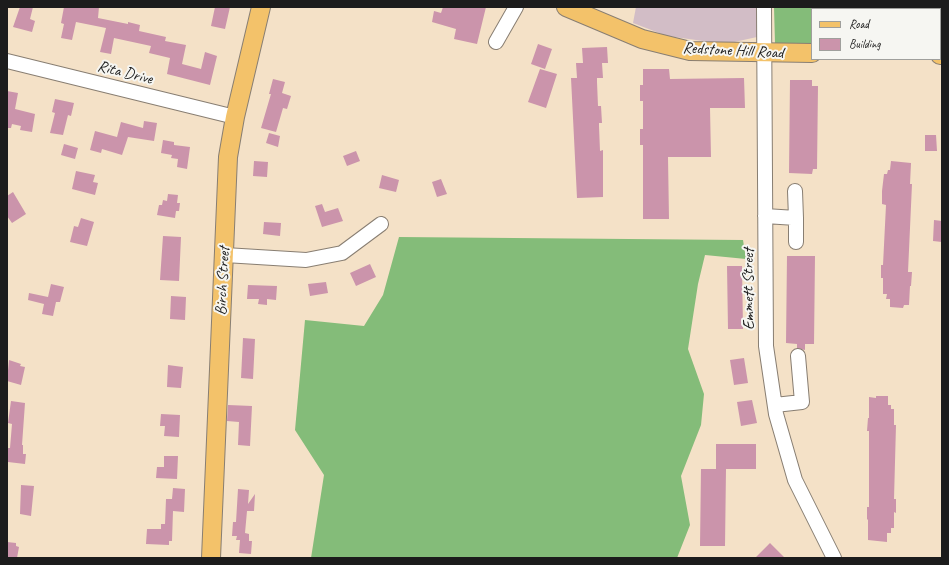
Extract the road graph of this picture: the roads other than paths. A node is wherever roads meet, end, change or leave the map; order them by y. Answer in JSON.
{"nodes":[{"id":1,"x":261,"y":7,"type":"edge"},
{"id":2,"x":516,"y":7,"type":"edge"},
{"id":3,"x":566,"y":7,"type":"edge"},
{"id":4,"x":764,"y":7,"type":"edge"},
{"id":5,"x":496,"y":42,"type":"dead end"},
{"id":6,"x":764,"y":53,"type":"junction"},
{"id":7,"x":811,"y":53,"type":"edge"},
{"id":8,"x":7,"y":61,"type":"edge"},
{"id":9,"x":235,"y":117,"type":"junction"},
{"id":10,"x":795,"y":191,"type":"dead end"},
{"id":11,"x":765,"y":216,"type":"junction"},
{"id":12,"x":796,"y":218,"type":"junction"},
{"id":13,"x":381,"y":224,"type":"dead end"},
{"id":14,"x":796,"y":242,"type":"dead end"},
{"id":15,"x":225,"y":255,"type":"junction"},
{"id":16,"x":798,"y":356,"type":"dead end"},
{"id":17,"x":775,"y":405,"type":"junction"},
{"id":18,"x":211,"y":558,"type":"edge"},
{"id":19,"x":834,"y":558,"type":"edge"}],
"edges":[{"from":1,"to":9,"type":"main road","name":"Birch Street"},
{"from":2,"to":5,"type":"street"},
{"from":3,"to":6,"type":"main road","name":"Redstone Hill Road"},
{"from":4,"to":6,"type":"street","name":"Emmett Street"},
{"from":6,"to":7,"type":"main road","name":"Redstone Hill Road"},
{"from":6,"to":11,"type":"street","name":"Emmett Street"},
{"from":8,"to":9,"type":"street","name":"Rita Drive"},
{"from":9,"to":15,"type":"main road","name":"Birch Street"},
{"from":10,"to":12,"type":"street"},
{"from":11,"to":12,"type":"street"},
{"from":11,"to":17,"type":"street","name":"Emmett Street"},
{"from":12,"to":14,"type":"street"},
{"from":13,"to":15,"type":"street"},
{"from":15,"to":18,"type":"main road","name":"Birch Street"},
{"from":16,"to":17,"type":"street"},
{"from":17,"to":19,"type":"street","name":"Emmett Street"}]}
